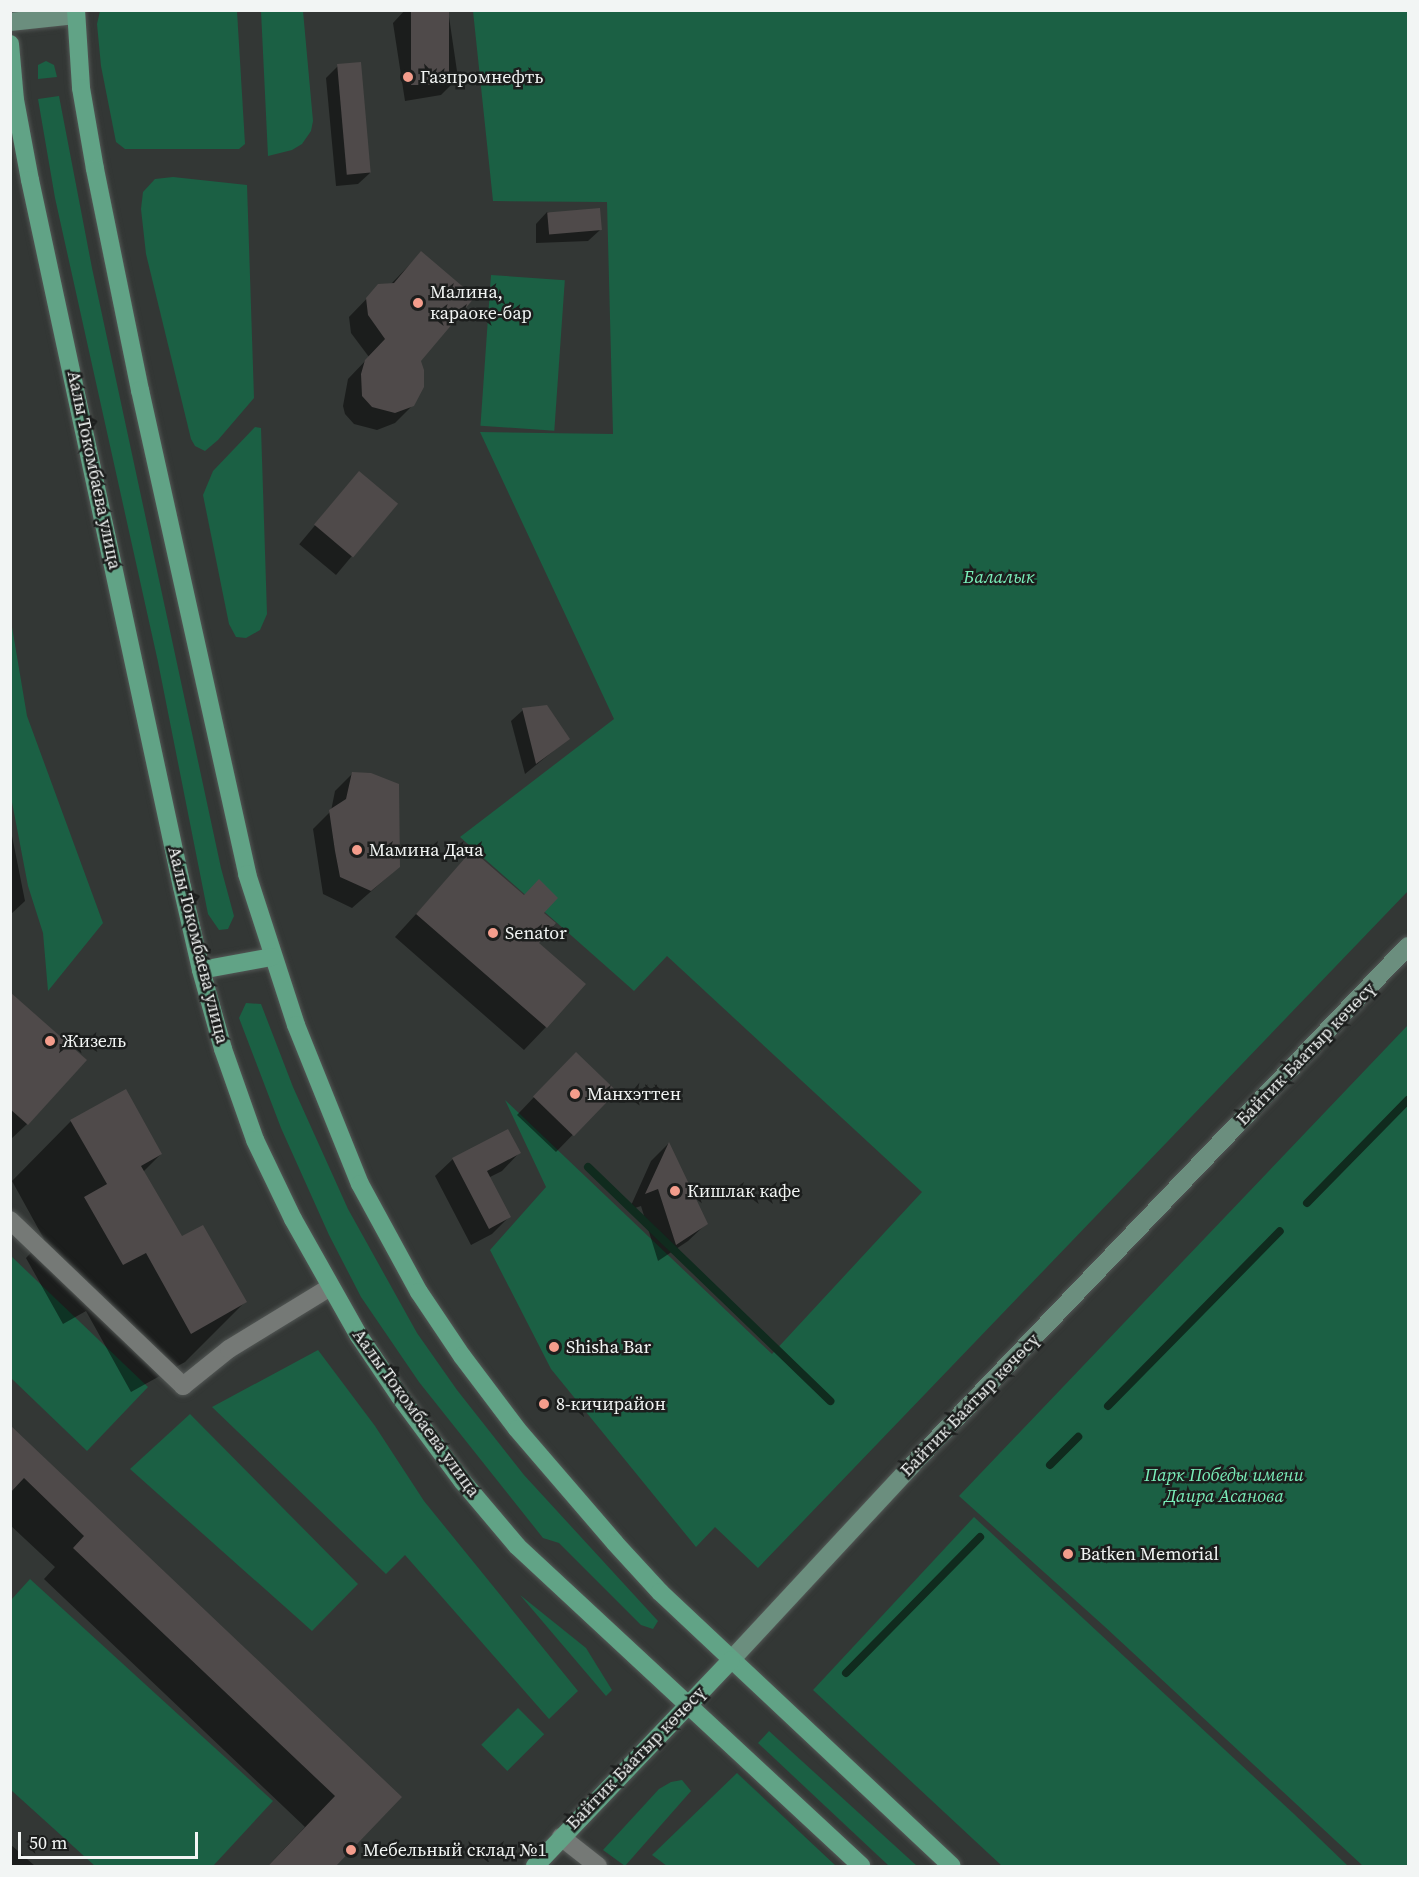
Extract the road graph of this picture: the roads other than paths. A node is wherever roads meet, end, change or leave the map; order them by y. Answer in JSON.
{"nodes":[{"id":1,"x":76,"y":13,"type":"edge"},
{"id":2,"x":10,"y":22,"type":"edge"},
{"id":3,"x":10,"y":44,"type":"edge"},
{"id":4,"x":1408,"y":946,"type":"edge"},
{"id":5,"x":272,"y":957,"type":"junction"},
{"id":6,"x":201,"y":970,"type":"junction"},
{"id":7,"x":10,"y":1220,"type":"edge"},
{"id":8,"x":330,"y":1287,"type":"junction"},
{"id":9,"x":731,"y":1660,"type":"junction"},
{"id":10,"x":686,"y":1704,"type":"junction"},
{"id":11,"x":561,"y":1837,"type":"junction"},
{"id":12,"x":535,"y":1866,"type":"edge"},
{"id":13,"x":598,"y":1866,"type":"edge"},
{"id":14,"x":861,"y":1866,"type":"edge"},
{"id":15,"x":952,"y":1866,"type":"edge"}],
"edges":[{"from":1,"to":2,"type":"main road"},
{"from":1,"to":5,"type":"main road"},
{"from":3,"to":6,"type":"main road","name":"Аалы Токомбаева улица"},
{"from":4,"to":9,"type":"main road","name":"Байтик Баатыр көчөсү"},
{"from":5,"to":6,"type":"main road"},
{"from":5,"to":9,"type":"main road"},
{"from":6,"to":8,"type":"main road","name":"Аалы Токомбаева улица"},
{"from":7,"to":8,"type":"street"},
{"from":8,"to":10,"type":"main road","name":"Аалы Токомбаева улица"},
{"from":9,"to":10,"type":"main road","name":"Байтик Баатыр көчөсү"},
{"from":9,"to":15,"type":"main road"},
{"from":10,"to":11,"type":"main road","name":"Байтик Баатыр көчөсү"},
{"from":10,"to":14,"type":"main road","name":"Аалы Токомбаева улица"},
{"from":11,"to":12,"type":"main road","name":"Байтик Баатыр көчөсү"},
{"from":11,"to":13,"type":"street"}]}
